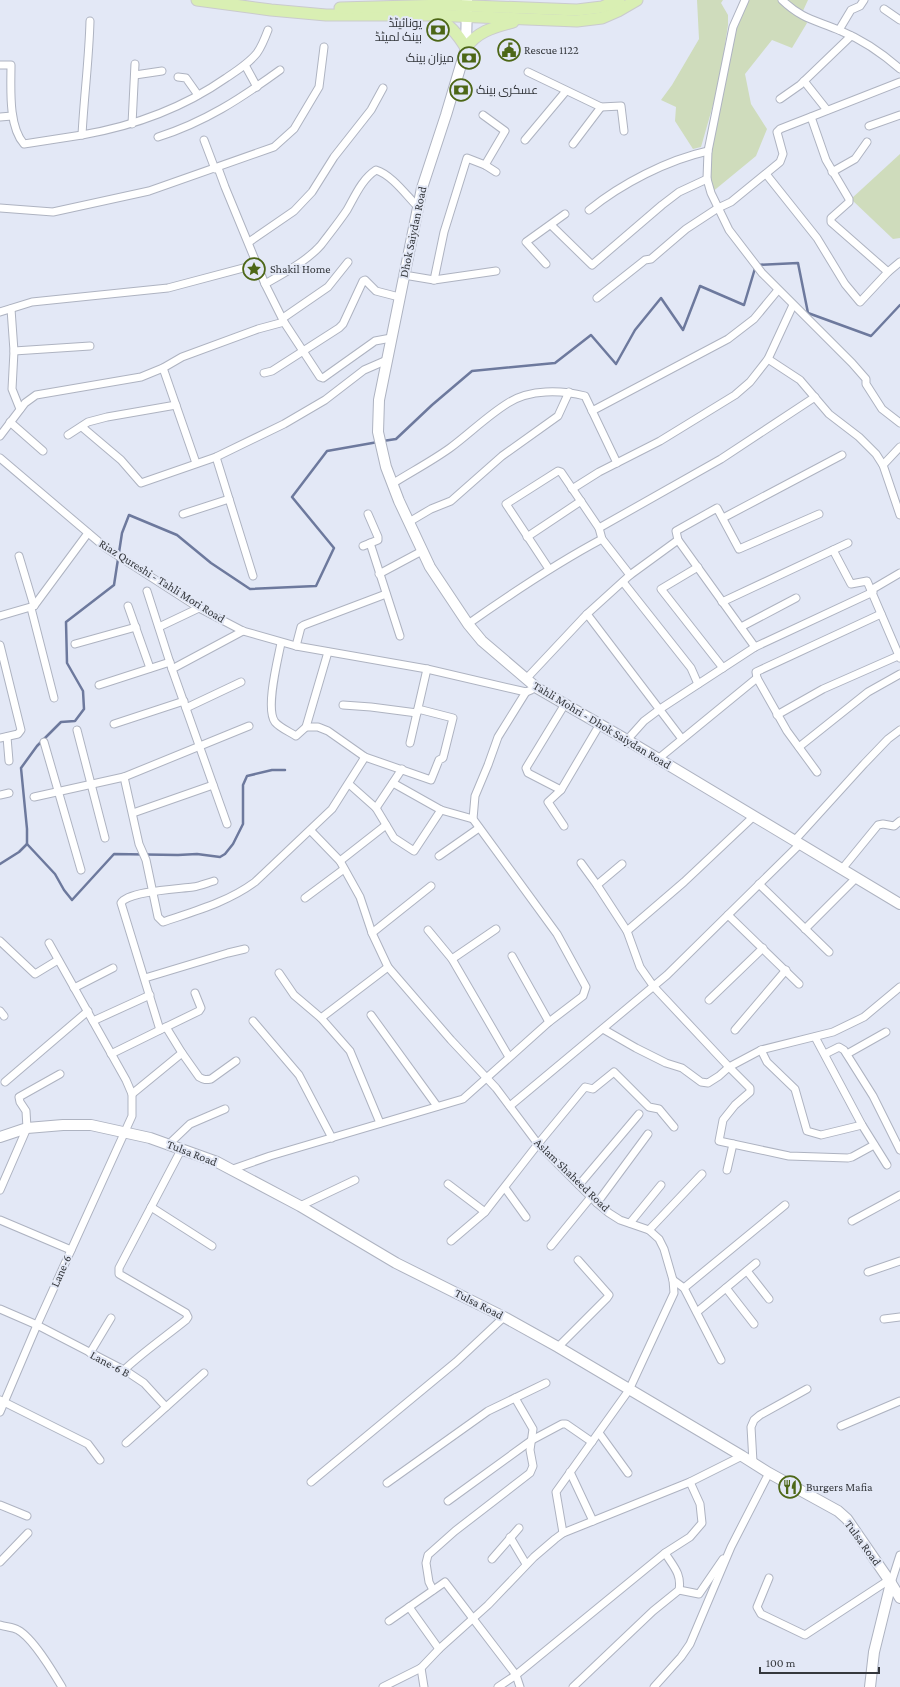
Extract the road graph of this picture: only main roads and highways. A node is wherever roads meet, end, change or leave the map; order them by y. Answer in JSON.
{"nodes":[{"id":1,"x":197,"y":0,"type":"edge"},
{"id":2,"x":250,"y":0,"type":"edge"},
{"id":3,"x":500,"y":0,"type":"edge"},
{"id":4,"x":619,"y":0,"type":"edge"},
{"id":5,"x":637,"y":0,"type":"edge"},
{"id":6,"x":435,"y":7,"type":"edge"},
{"id":7,"x":467,"y":8,"type":"edge"},
{"id":8,"x":513,"y":8,"type":"junction"},
{"id":9,"x":521,"y":19,"type":"junction"}],
"edges":[{"from":1,"to":6,"type":"main road"},
{"from":2,"to":6,"type":"main road"},
{"from":3,"to":8,"type":"main road"},
{"from":4,"to":8,"type":"main road"},
{"from":5,"to":9,"type":"main road"},
{"from":6,"to":7,"type":"main road"},
{"from":6,"to":9,"type":"main road"},
{"from":7,"to":8,"type":"main road"},
{"from":7,"to":9,"type":"main road"}]}
